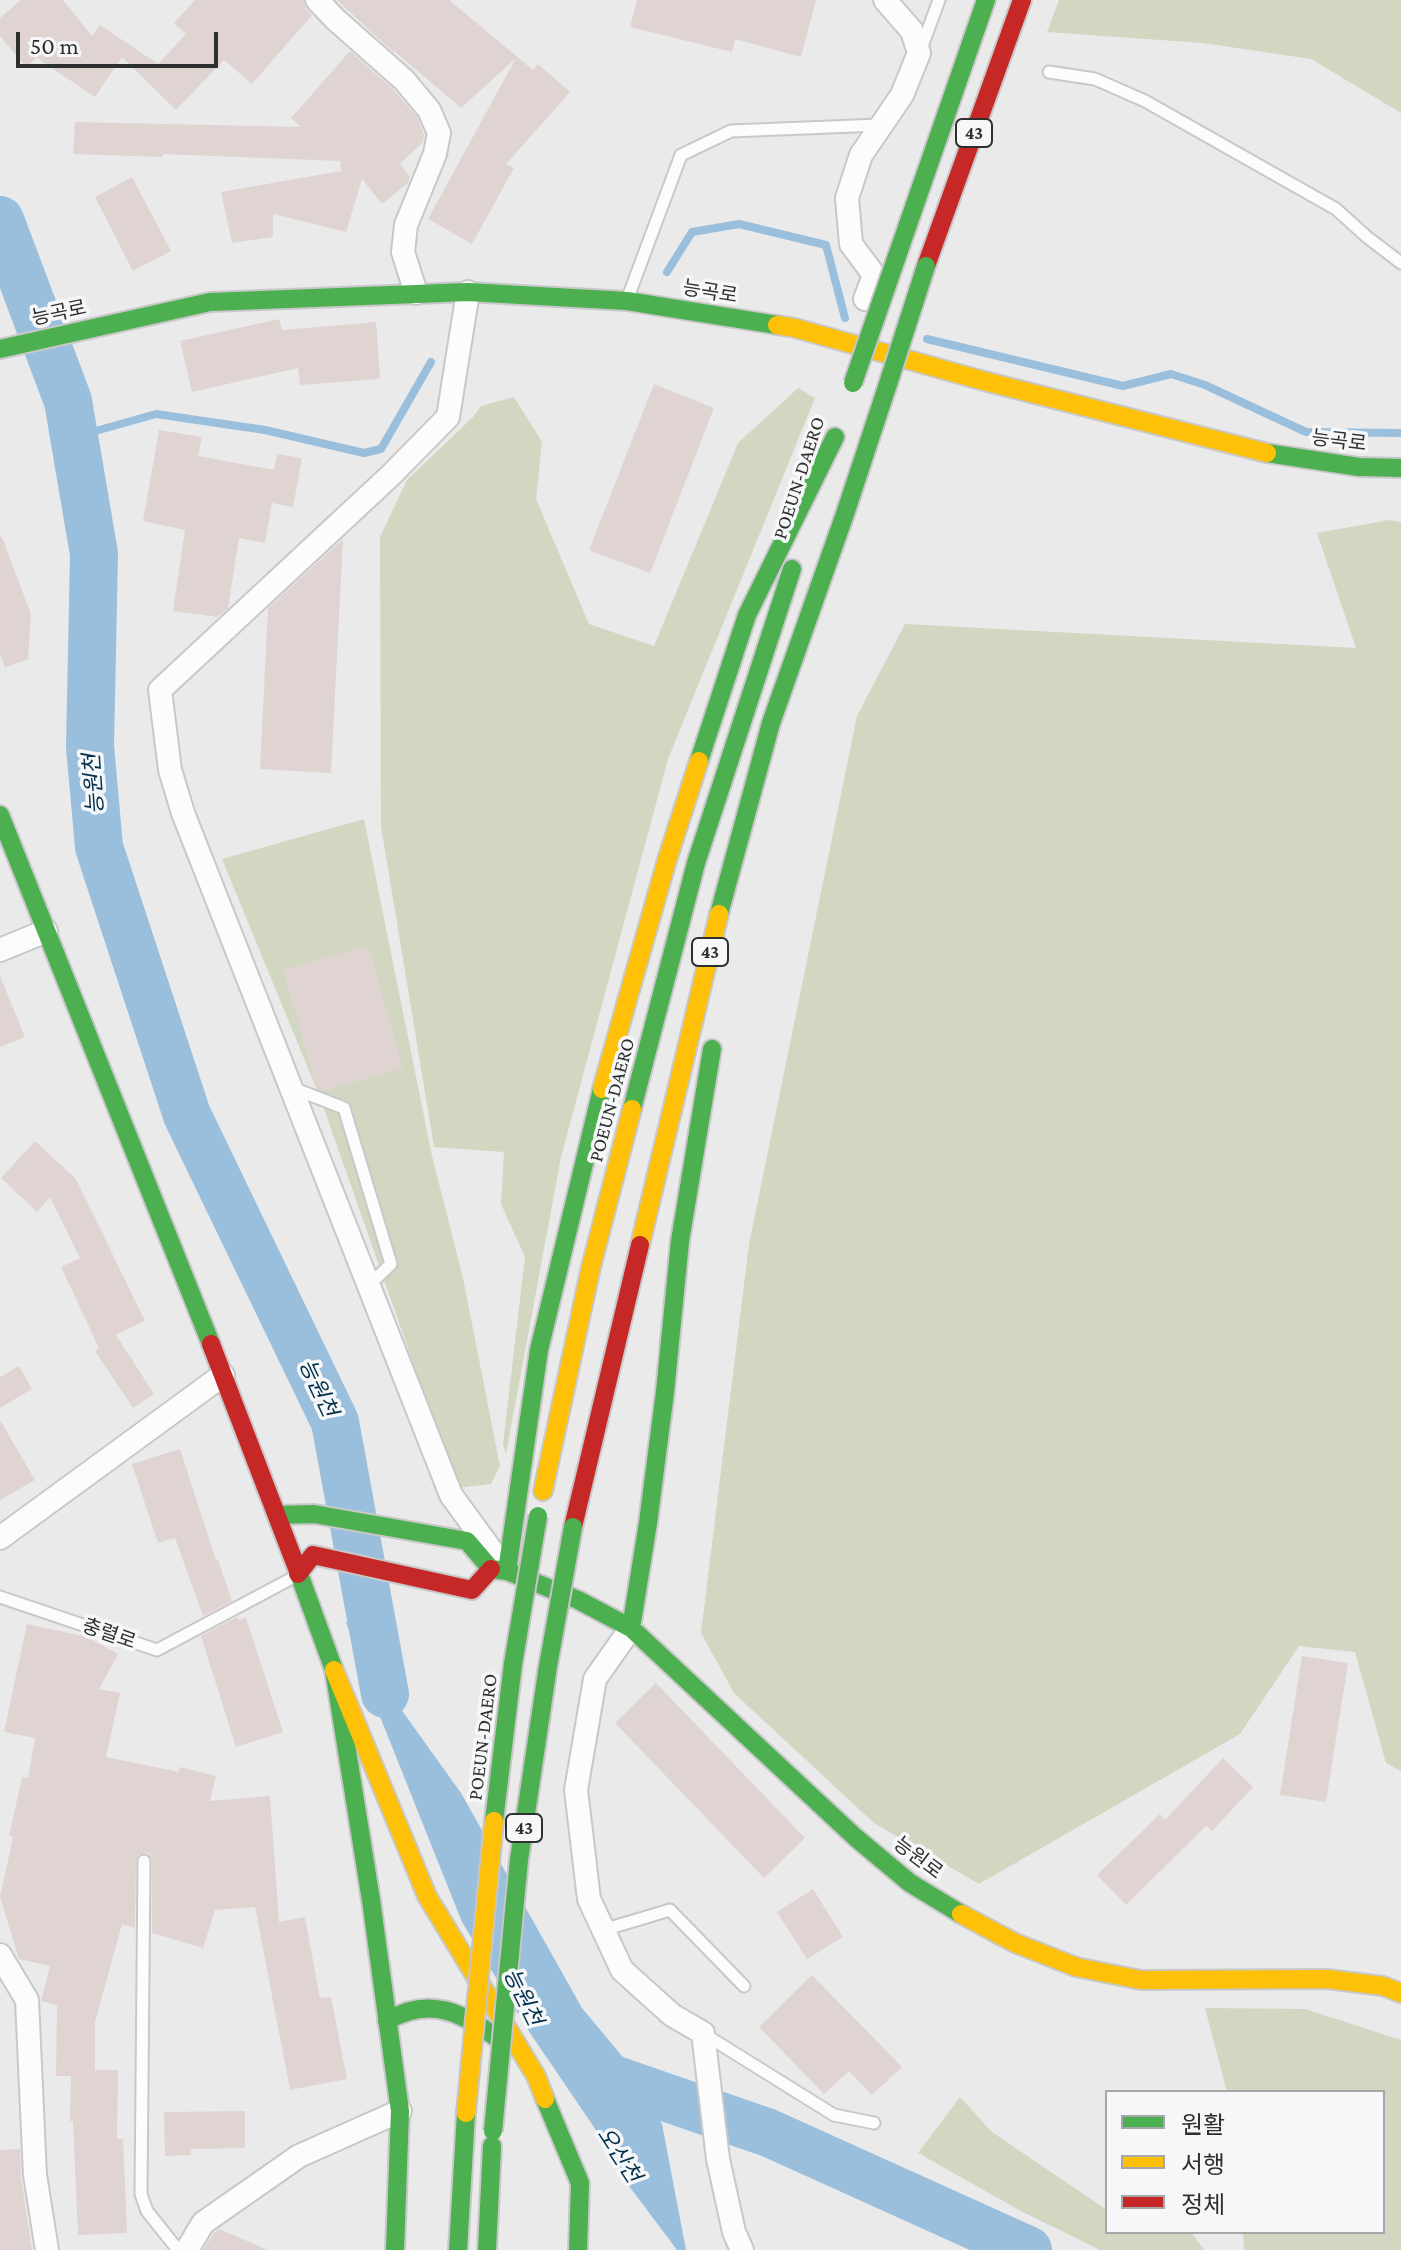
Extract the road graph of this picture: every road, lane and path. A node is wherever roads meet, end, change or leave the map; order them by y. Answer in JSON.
{"nodes":[{"id":1,"x":317,"y":0,"type":"edge"},
{"id":2,"x":885,"y":0,"type":"edge"},
{"id":3,"x":939,"y":0,"type":"edge"},
{"id":4,"x":986,"y":0,"type":"edge"},
{"id":5,"x":1022,"y":0,"type":"edge"},
{"id":6,"x":919,"y":53,"type":"junction"},
{"id":7,"x":1049,"y":72,"type":"dead end"},
{"id":8,"x":882,"y":125,"type":"junction"},
{"id":9,"x":1401,"y":263,"type":"edge"},
{"id":10,"x":468,"y":292,"type":"junction"},
{"id":11,"x":416,"y":293,"type":"junction"},
{"id":12,"x":627,"y":301,"type":"junction"},
{"id":13,"x":850,"y":345,"type":"junction"},
{"id":14,"x":0,"y":349,"type":"edge"},
{"id":15,"x":851,"y":389,"type":"dead end"},
{"id":16,"x":1401,"y":468,"type":"edge"},
{"id":17,"x":845,"y":514,"type":"junction"},
{"id":18,"x":0,"y":815,"type":"edge"},
{"id":19,"x":754,"y":853,"type":"dead end"},
{"id":20,"x":8,"y":856,"type":"edge"},
{"id":21,"x":46,"y":931,"type":"junction"},
{"id":22,"x":0,"y":950,"type":"edge"},
{"id":23,"x":714,"y":1035,"type":"dead end"},
{"id":24,"x":290,"y":1087,"type":"junction"},
{"id":25,"x":368,"y":1286,"type":"junction"},
{"id":26,"x":223,"y":1375,"type":"junction"},
{"id":27,"x":278,"y":1515,"type":"junction"},
{"id":28,"x":0,"y":1538,"type":"edge"},
{"id":29,"x":499,"y":1570,"type":"junction"},
{"id":30,"x":298,"y":1574,"type":"junction"},
{"id":31,"x":0,"y":1597,"type":"edge"},
{"id":32,"x":631,"y":1628,"type":"junction"},
{"id":33,"x":334,"y":1670,"type":"junction"},
{"id":34,"x":144,"y":1861,"type":"dead end"},
{"id":35,"x":603,"y":1930,"type":"junction"},
{"id":36,"x":0,"y":1955,"type":"edge"},
{"id":37,"x":744,"y":1986,"type":"dead end"},
{"id":38,"x":1401,"y":1993,"type":"edge"},
{"id":39,"x":387,"y":2021,"type":"junction"},
{"id":40,"x":703,"y":2035,"type":"junction"},
{"id":41,"x":527,"y":2060,"type":"junction"},
{"id":42,"x":400,"y":2111,"type":"junction"},
{"id":43,"x":874,"y":2123,"type":"dead end"},
{"id":44,"x":47,"y":2250,"type":"edge"},
{"id":45,"x":178,"y":2250,"type":"edge"},
{"id":46,"x":187,"y":2250,"type":"edge"},
{"id":47,"x":395,"y":2250,"type":"edge"},
{"id":48,"x":458,"y":2250,"type":"edge"},
{"id":49,"x":487,"y":2250,"type":"edge"},
{"id":50,"x":578,"y":2250,"type":"edge"},
{"id":51,"x":742,"y":2250,"type":"edge"}],
"edges":[{"from":1,"to":11,"type":"street"},
{"from":2,"to":6,"type":"street"},
{"from":3,"to":6,"type":"lane"},
{"from":4,"to":15,"type":"main road","number":"43","bridge":true},
{"from":5,"to":17,"type":"main road","number":"43","bridge":true},
{"from":6,"to":8,"type":"street"},
{"from":7,"to":9,"type":"lane"},
{"from":8,"to":12,"type":"lane"},
{"from":8,"to":13,"type":"street"},
{"from":10,"to":11,"type":"main road","name":"능곡로"},
{"from":10,"to":12,"type":"main road","name":"능곡로"},
{"from":10,"to":24,"type":"street"},
{"from":11,"to":14,"type":"main road","name":"능곡로"},
{"from":12,"to":13,"type":"main road","name":"능곡로"},
{"from":13,"to":16,"type":"main road","name":"능곡로"},
{"from":17,"to":19,"type":"main road"},
{"from":17,"to":49,"type":"main road","number":"43","bridge":true},
{"from":18,"to":20,"type":"main road"},
{"from":20,"to":21,"type":"main road"},
{"from":21,"to":22,"type":"street"},
{"from":21,"to":26,"type":"main road"},
{"from":23,"to":32,"type":"main road"},
{"from":24,"to":25,"type":"street"},
{"from":24,"to":25,"type":"lane"},
{"from":25,"to":29,"type":"street"},
{"from":26,"to":27,"type":"main road"},
{"from":26,"to":28,"type":"street"},
{"from":27,"to":29,"type":"main road","name":"능원로"},
{"from":27,"to":30,"type":"main road"},
{"from":29,"to":30,"type":"main road"},
{"from":29,"to":32,"type":"main road","name":"능원로"},
{"from":29,"to":48,"type":"main road","name":"POEUN-DAERO","number":"43","bridge":true},
{"from":30,"to":31,"type":"lane","name":"충렬로"},
{"from":30,"to":33,"type":"main road"},
{"from":32,"to":35,"type":"street"},
{"from":32,"to":38,"type":"main road","name":"능원로"},
{"from":33,"to":39,"type":"main road"},
{"from":33,"to":41,"type":"main road"},
{"from":34,"to":45,"type":"lane"},
{"from":35,"to":37,"type":"lane"},
{"from":35,"to":40,"type":"street"},
{"from":36,"to":44,"type":"street"},
{"from":39,"to":41,"type":"main road"},
{"from":39,"to":42,"type":"main road"},
{"from":40,"to":43,"type":"lane"},
{"from":40,"to":51,"type":"street"},
{"from":41,"to":50,"type":"main road"},
{"from":42,"to":46,"type":"street"},
{"from":42,"to":47,"type":"main road"}]}
